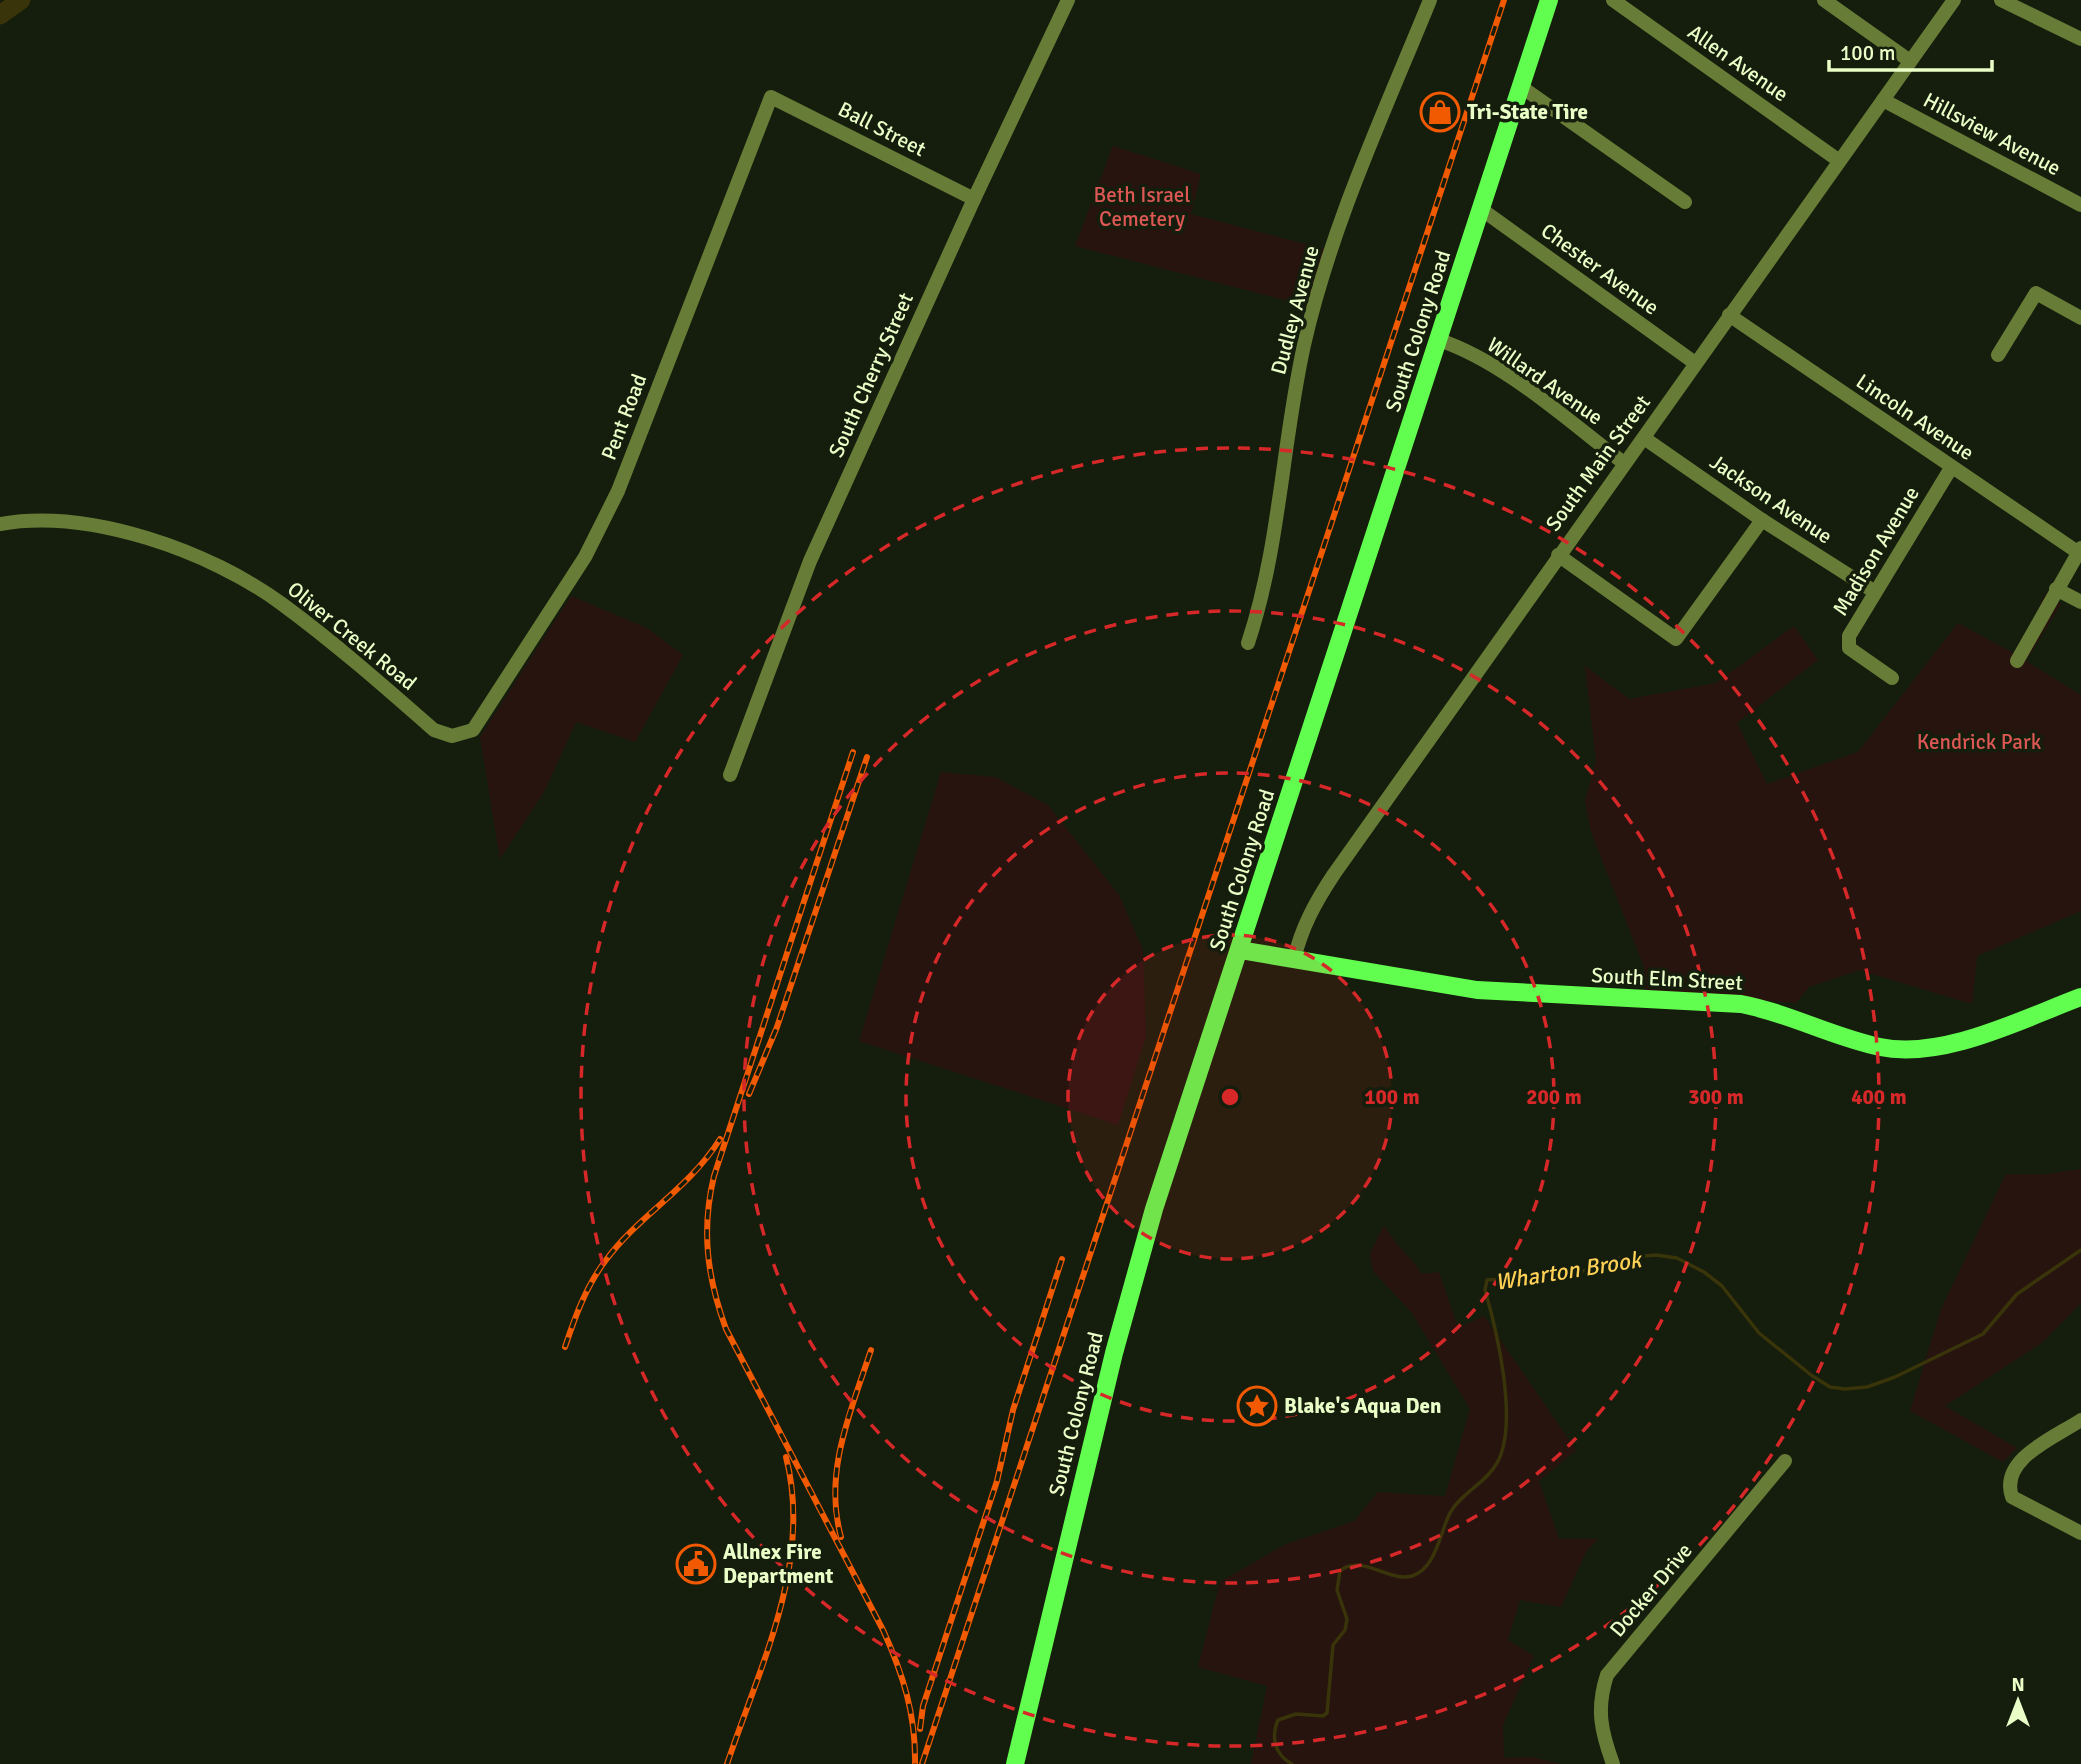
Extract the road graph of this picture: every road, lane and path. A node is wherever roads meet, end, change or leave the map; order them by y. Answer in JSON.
{"nodes":[{"id":1,"x":1068,"y":0,"type":"edge"},
{"id":2,"x":1430,"y":0,"type":"edge"},
{"id":3,"x":1549,"y":0,"type":"edge"},
{"id":4,"x":1613,"y":0,"type":"edge"},
{"id":5,"x":1824,"y":0,"type":"edge"},
{"id":6,"x":1954,"y":0,"type":"edge"},
{"id":7,"x":2001,"y":0,"type":"edge"},
{"id":8,"x":2081,"y":39,"type":"edge"},
{"id":9,"x":1910,"y":61,"type":"junction"},
{"id":10,"x":1520,"y":86,"type":"junction"},
{"id":11,"x":771,"y":97,"type":"joint"},
{"id":12,"x":1884,"y":100,"type":"junction"},
{"id":13,"x":1838,"y":160,"type":"junction"},
{"id":14,"x":974,"y":199,"type":"junction"},
{"id":15,"x":1685,"y":202,"type":"dead end"},
{"id":16,"x":2081,"y":205,"type":"edge"},
{"id":17,"x":1481,"y":209,"type":"junction"},
{"id":18,"x":1729,"y":315,"type":"junction"},
{"id":19,"x":2081,"y":318,"type":"edge"},
{"id":20,"x":1439,"y":340,"type":"junction"},
{"id":21,"x":1998,"y":355,"type":"dead end"},
{"id":22,"x":1695,"y":363,"type":"junction"},
{"id":23,"x":1644,"y":438,"type":"junction"},
{"id":24,"x":1624,"y":463,"type":"junction"},
{"id":25,"x":1951,"y":468,"type":"junction"},
{"id":26,"x":1762,"y":520,"type":"junction"},
{"id":27,"x":0,"y":524,"type":"edge"},
{"id":28,"x":2080,"y":550,"type":"edge"},
{"id":29,"x":1558,"y":555,"type":"junction"},
{"id":30,"x":2056,"y":589,"type":"junction"},
{"id":31,"x":1875,"y":592,"type":"junction"},
{"id":32,"x":2081,"y":602,"type":"edge"},
{"id":33,"x":1248,"y":643,"type":"dead end"},
{"id":34,"x":2017,"y":661,"type":"dead end"},
{"id":35,"x":1892,"y":678,"type":"dead end"},
{"id":36,"x":474,"y":730,"type":"joint"},
{"id":37,"x":730,"y":775,"type":"dead end"},
{"id":38,"x":1240,"y":950,"type":"junction"},
{"id":39,"x":1294,"y":960,"type":"junction"},
{"id":40,"x":2081,"y":997,"type":"edge"},
{"id":41,"x":2081,"y":1420,"type":"edge"},
{"id":42,"x":1785,"y":1461,"type":"dead end"},
{"id":43,"x":2081,"y":1533,"type":"edge"},
{"id":44,"x":1015,"y":1764,"type":"edge"},
{"id":45,"x":1613,"y":1764,"type":"edge"}],
"edges":[{"from":1,"to":14,"type":"street","name":"South Cherry Street"},
{"from":2,"to":33,"type":"street","name":"Dudley Avenue"},
{"from":3,"to":10,"type":"main road","name":"South Colony Road"},
{"from":4,"to":13,"type":"street","name":"Allen Avenue"},
{"from":5,"to":9,"type":"street"},
{"from":6,"to":9,"type":"street","name":"South Main Street"},
{"from":7,"to":8,"type":"street"},
{"from":9,"to":12,"type":"street","name":"South Main Street"},
{"from":10,"to":15,"type":"street"},
{"from":10,"to":17,"type":"main road","name":"South Colony Road"},
{"from":11,"to":14,"type":"street","name":"Ball Street"},
{"from":11,"to":36,"type":"street","name":"Pent Road"},
{"from":12,"to":13,"type":"street","name":"South Main Street"},
{"from":12,"to":16,"type":"street","name":"Hillsview Avenue"},
{"from":13,"to":18,"type":"street","name":"South Main Street"},
{"from":14,"to":37,"type":"street","name":"South Cherry Street"},
{"from":17,"to":20,"type":"main road","name":"South Colony Road"},
{"from":17,"to":22,"type":"street","name":"Chester Avenue"},
{"from":18,"to":22,"type":"street","name":"South Main Street"},
{"from":18,"to":25,"type":"street","name":"Lincoln Avenue"},
{"from":19,"to":21,"type":"street"},
{"from":20,"to":24,"type":"street","name":"Willard Avenue"},
{"from":20,"to":38,"type":"main road","name":"South Colony Road"},
{"from":22,"to":23,"type":"street","name":"South Main Street"},
{"from":23,"to":24,"type":"street","name":"South Main Street"},
{"from":23,"to":26,"type":"street","name":"Jackson Avenue"},
{"from":24,"to":29,"type":"street","name":"South Main Street"},
{"from":25,"to":28,"type":"street","name":"Lincoln Avenue"},
{"from":25,"to":31,"type":"street","name":"Madison Avenue"},
{"from":26,"to":29,"type":"street"},
{"from":26,"to":31,"type":"street","name":"Jackson Avenue"},
{"from":27,"to":36,"type":"street","name":"Oliver Creek Road"},
{"from":28,"to":30,"type":"street"},
{"from":29,"to":39,"type":"street","name":"South Main Street"},
{"from":30,"to":32,"type":"street"},
{"from":30,"to":34,"type":"street"},
{"from":31,"to":35,"type":"street","name":"Madison Avenue"},
{"from":38,"to":39,"type":"main road","name":"South Elm Street"},
{"from":38,"to":44,"type":"main road","name":"South Colony Road"},
{"from":39,"to":40,"type":"main road","name":"South Elm Street"},
{"from":41,"to":43,"type":"street"},
{"from":42,"to":45,"type":"street","name":"Docker Drive"}]}
